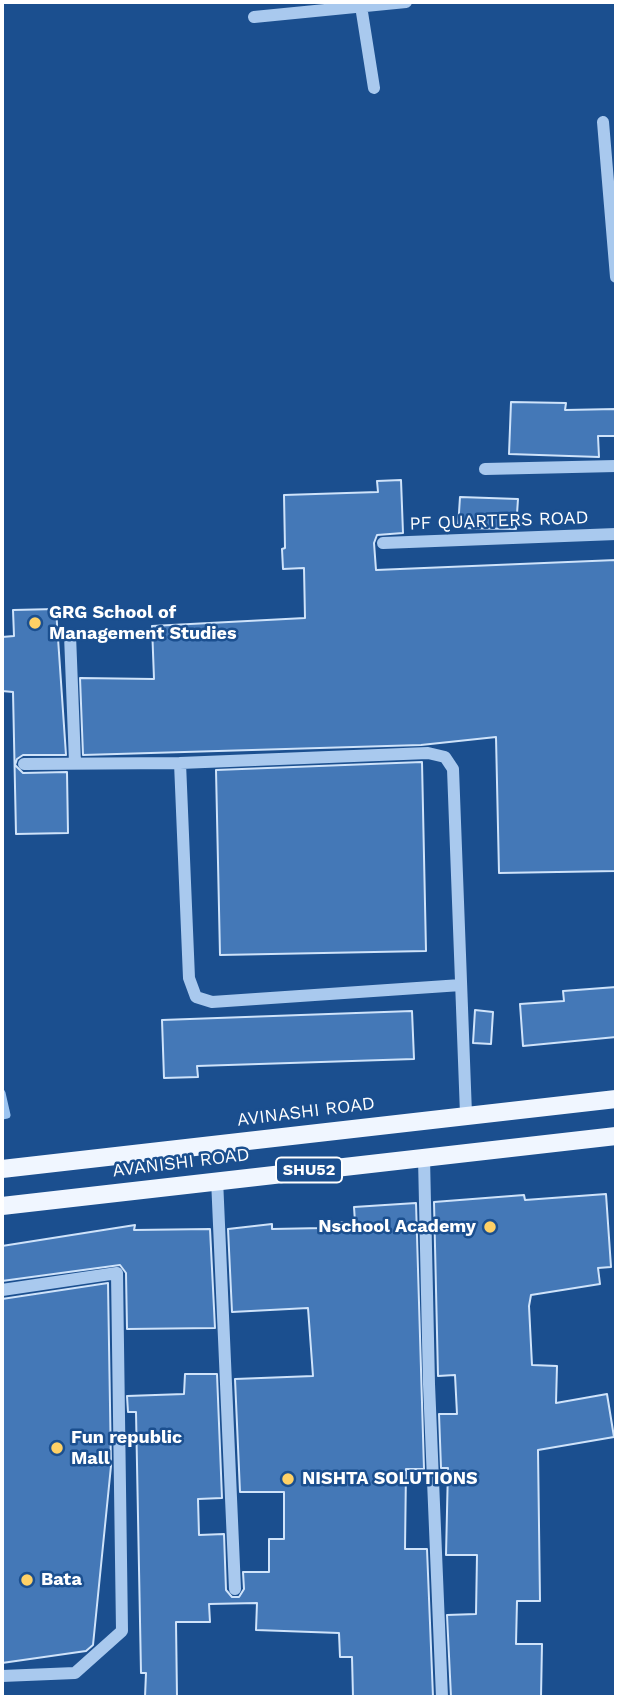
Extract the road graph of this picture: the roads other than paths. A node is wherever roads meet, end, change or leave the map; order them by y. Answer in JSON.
{"nodes":[{"id":1,"x":406,"y":2,"type":"edge"},
{"id":2,"x":340,"y":5,"type":"edge"},
{"id":3,"x":361,"y":6,"type":"junction"},
{"id":4,"x":254,"y":17,"type":"dead end"},
{"id":5,"x":374,"y":88,"type":"dead end"},
{"id":6,"x":603,"y":122,"type":"dead end"},
{"id":7,"x":616,"y":277,"type":"edge"},
{"id":8,"x":616,"y":466,"type":"edge"},
{"id":9,"x":485,"y":470,"type":"dead end"},
{"id":10,"x":616,"y":534,"type":"edge"},
{"id":11,"x":383,"y":543,"type":"dead end"},
{"id":12,"x":70,"y":635,"type":"dead end"},
{"id":13,"x":75,"y":763,"type":"junction"},
{"id":14,"x":180,"y":763,"type":"junction"},
{"id":15,"x":24,"y":764,"type":"dead end"},
{"id":16,"x":461,"y":985,"type":"junction"},
{"id":17,"x":616,"y":1099,"type":"edge"},
{"id":18,"x":466,"y":1114,"type":"junction"},
{"id":19,"x":616,"y":1136,"type":"edge"},
{"id":20,"x":424,"y":1158,"type":"junction"},
{"id":21,"x":2,"y":1169,"type":"edge"},
{"id":22,"x":217,"y":1179,"type":"junction"},
{"id":23,"x":2,"y":1206,"type":"edge"},
{"id":24,"x":2,"y":1290,"type":"edge"},
{"id":25,"x":235,"y":1589,"type":"dead end"},
{"id":26,"x":2,"y":1676,"type":"edge"},
{"id":27,"x":442,"y":1697,"type":"edge"}],
"edges":[{"from":1,"to":3,"type":"street"},
{"from":2,"to":3,"type":"street"},
{"from":2,"to":4,"type":"street"},
{"from":3,"to":5,"type":"street"},
{"from":6,"to":7,"type":"street"},
{"from":8,"to":9,"type":"street"},
{"from":10,"to":11,"type":"street","name":"PF QUARTERS ROAD"},
{"from":12,"to":13,"type":"street"},
{"from":13,"to":14,"type":"street"},
{"from":13,"to":15,"type":"street"},
{"from":14,"to":16,"type":"street"},
{"from":14,"to":16,"type":"street"},
{"from":16,"to":18,"type":"street"},
{"from":17,"to":18,"type":"main road","name":"AVINASHI ROAD","number":"SHU52"},
{"from":18,"to":21,"type":"main road","name":"AVINASHI ROAD","number":"SHU52"},
{"from":19,"to":20,"type":"main road","name":"AVANISHI ROAD","number":"SHU52"},
{"from":20,"to":22,"type":"main road","name":"AVANISHI ROAD","number":"SHU52"},
{"from":20,"to":27,"type":"street"},
{"from":22,"to":23,"type":"main road","name":"AVANISHI ROAD","number":"SHU52"},
{"from":22,"to":25,"type":"street"},
{"from":24,"to":26,"type":"street"}]}
